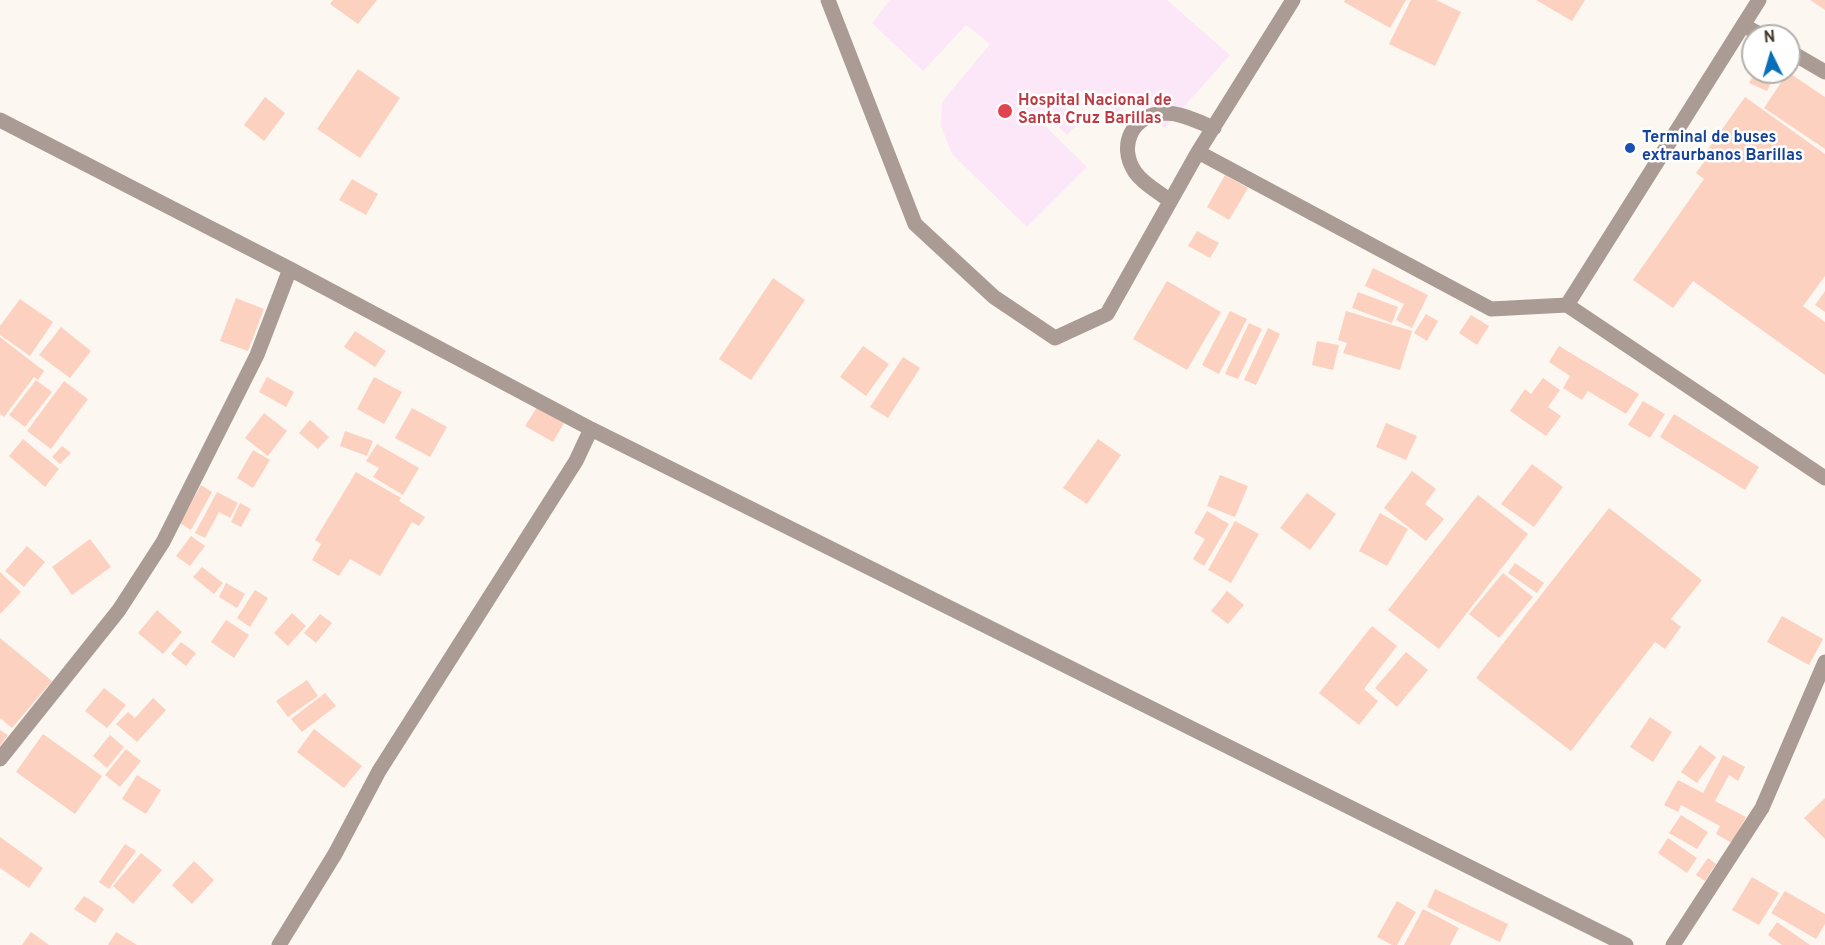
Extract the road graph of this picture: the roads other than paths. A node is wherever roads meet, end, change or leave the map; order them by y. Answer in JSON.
{"nodes":[{"id":1,"x":828,"y":0,"type":"edge"},
{"id":2,"x":1293,"y":0,"type":"edge"},
{"id":3,"x":1759,"y":0,"type":"edge"},
{"id":4,"x":1743,"y":24,"type":"edge"},
{"id":5,"x":1741,"y":27,"type":"edge"},
{"id":6,"x":1801,"y":58,"type":"edge"},
{"id":7,"x":1825,"y":72,"type":"edge"},
{"id":8,"x":0,"y":120,"type":"edge"},
{"id":9,"x":1214,"y":128,"type":"junction"},
{"id":10,"x":1198,"y":152,"type":"junction"},
{"id":11,"x":1170,"y":201,"type":"junction"},
{"id":12,"x":290,"y":268,"type":"junction"},
{"id":13,"x":1568,"y":305,"type":"junction"},
{"id":14,"x":591,"y":429,"type":"junction"},
{"id":15,"x":1825,"y":478,"type":"edge"},
{"id":16,"x":1825,"y":662,"type":"edge"},
{"id":17,"x":0,"y":759,"type":"edge"},
{"id":18,"x":279,"y":945,"type":"edge"},
{"id":19,"x":1626,"y":945,"type":"edge"},
{"id":20,"x":1673,"y":945,"type":"edge"}],
"edges":[{"from":1,"to":11,"type":"street"},
{"from":2,"to":9,"type":"street"},
{"from":3,"to":4,"type":"street"},
{"from":5,"to":13,"type":"street"},
{"from":6,"to":7,"type":"street"},
{"from":8,"to":12,"type":"street"},
{"from":9,"to":10,"type":"street"},
{"from":9,"to":11,"type":"street"},
{"from":10,"to":11,"type":"street"},
{"from":10,"to":13,"type":"street"},
{"from":12,"to":14,"type":"street"},
{"from":12,"to":17,"type":"street"},
{"from":13,"to":15,"type":"street"},
{"from":14,"to":18,"type":"street"},
{"from":14,"to":19,"type":"street"},
{"from":16,"to":20,"type":"street"}]}
